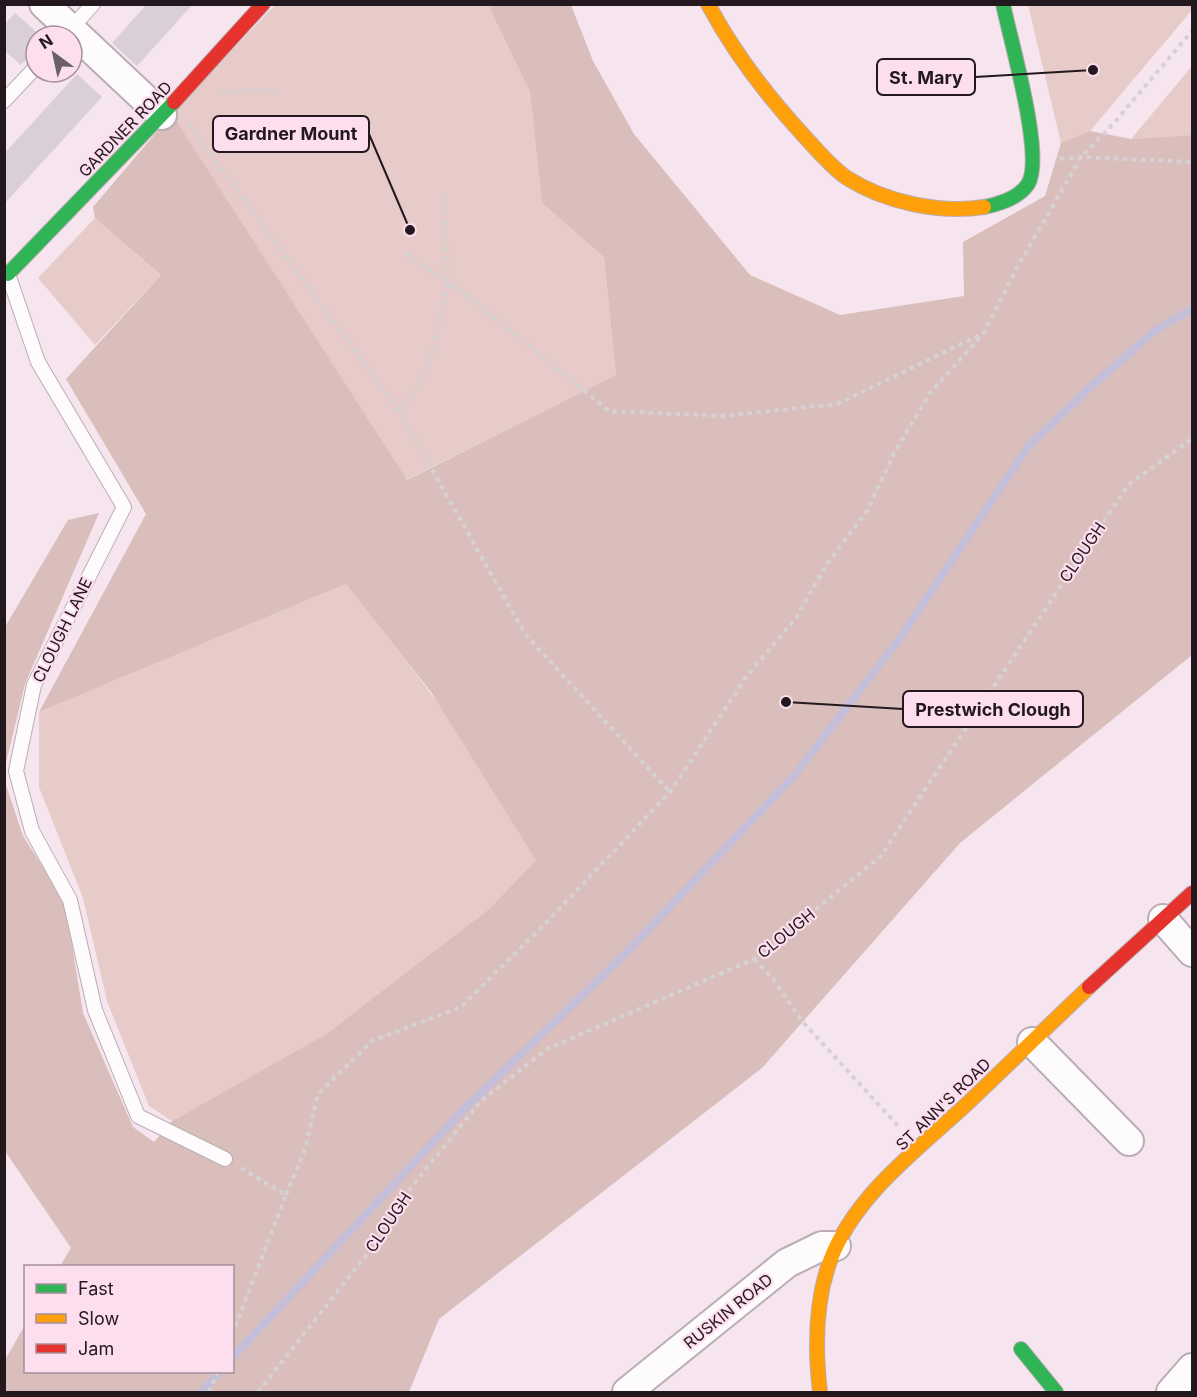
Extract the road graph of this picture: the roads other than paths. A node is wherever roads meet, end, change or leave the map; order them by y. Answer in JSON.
{"nodes":[{"id":1,"x":44,"y":4,"type":"edge"},
{"id":2,"x":93,"y":4,"type":"edge"},
{"id":3,"x":263,"y":4,"type":"edge"},
{"id":4,"x":708,"y":4,"type":"edge"},
{"id":5,"x":1003,"y":4,"type":"edge"},
{"id":6,"x":60,"y":24,"type":"edge"},
{"id":7,"x":74,"y":24,"type":"edge"},
{"id":8,"x":84,"y":45,"type":"edge"},
{"id":9,"x":24,"y":80,"type":"edge"},
{"id":10,"x":4,"y":101,"type":"edge"},
{"id":11,"x":166,"y":110,"type":"junction"},
{"id":12,"x":8,"y":274,"type":"joint"},
{"id":13,"x":1192,"y":893,"type":"edge"},
{"id":14,"x":1163,"y":919,"type":"junction"},
{"id":15,"x":1192,"y":952,"type":"edge"},
{"id":16,"x":1032,"y":1042,"type":"junction"},
{"id":17,"x":1129,"y":1141,"type":"dead end"},
{"id":18,"x":225,"y":1159,"type":"road end"},
{"id":19,"x":836,"y":1246,"type":"junction"},
{"id":20,"x":1021,"y":1349,"type":"dead end"},
{"id":21,"x":1192,"y":1368,"type":"edge"},
{"id":22,"x":627,"y":1392,"type":"edge"},
{"id":23,"x":820,"y":1392,"type":"edge"},
{"id":24,"x":1056,"y":1392,"type":"edge"},
{"id":25,"x":1171,"y":1392,"type":"edge"}],
"edges":[{"from":1,"to":6,"type":"street"},
{"from":2,"to":7,"type":"lane"},
{"from":3,"to":11,"type":"street","name":"GARDNER ROAD"},
{"from":4,"to":5,"type":"street"},
{"from":8,"to":11,"type":"street"},
{"from":9,"to":10,"type":"lane"},
{"from":11,"to":12,"type":"street","name":"GARDNER ROAD"},
{"from":12,"to":18,"type":"lane","name":"CLOUGH LANE"},
{"from":13,"to":14,"type":"street","name":"ST ANN'S ROAD"},
{"from":14,"to":15,"type":"street"},
{"from":14,"to":16,"type":"street","name":"ST ANN'S ROAD"},
{"from":16,"to":17,"type":"street"},
{"from":16,"to":19,"type":"street","name":"ST ANN'S ROAD"},
{"from":19,"to":22,"type":"street","name":"RUSKIN ROAD"},
{"from":19,"to":23,"type":"street","name":"ST ANN'S ROAD"},
{"from":20,"to":24,"type":"street"},
{"from":21,"to":25,"type":"street"}]}
